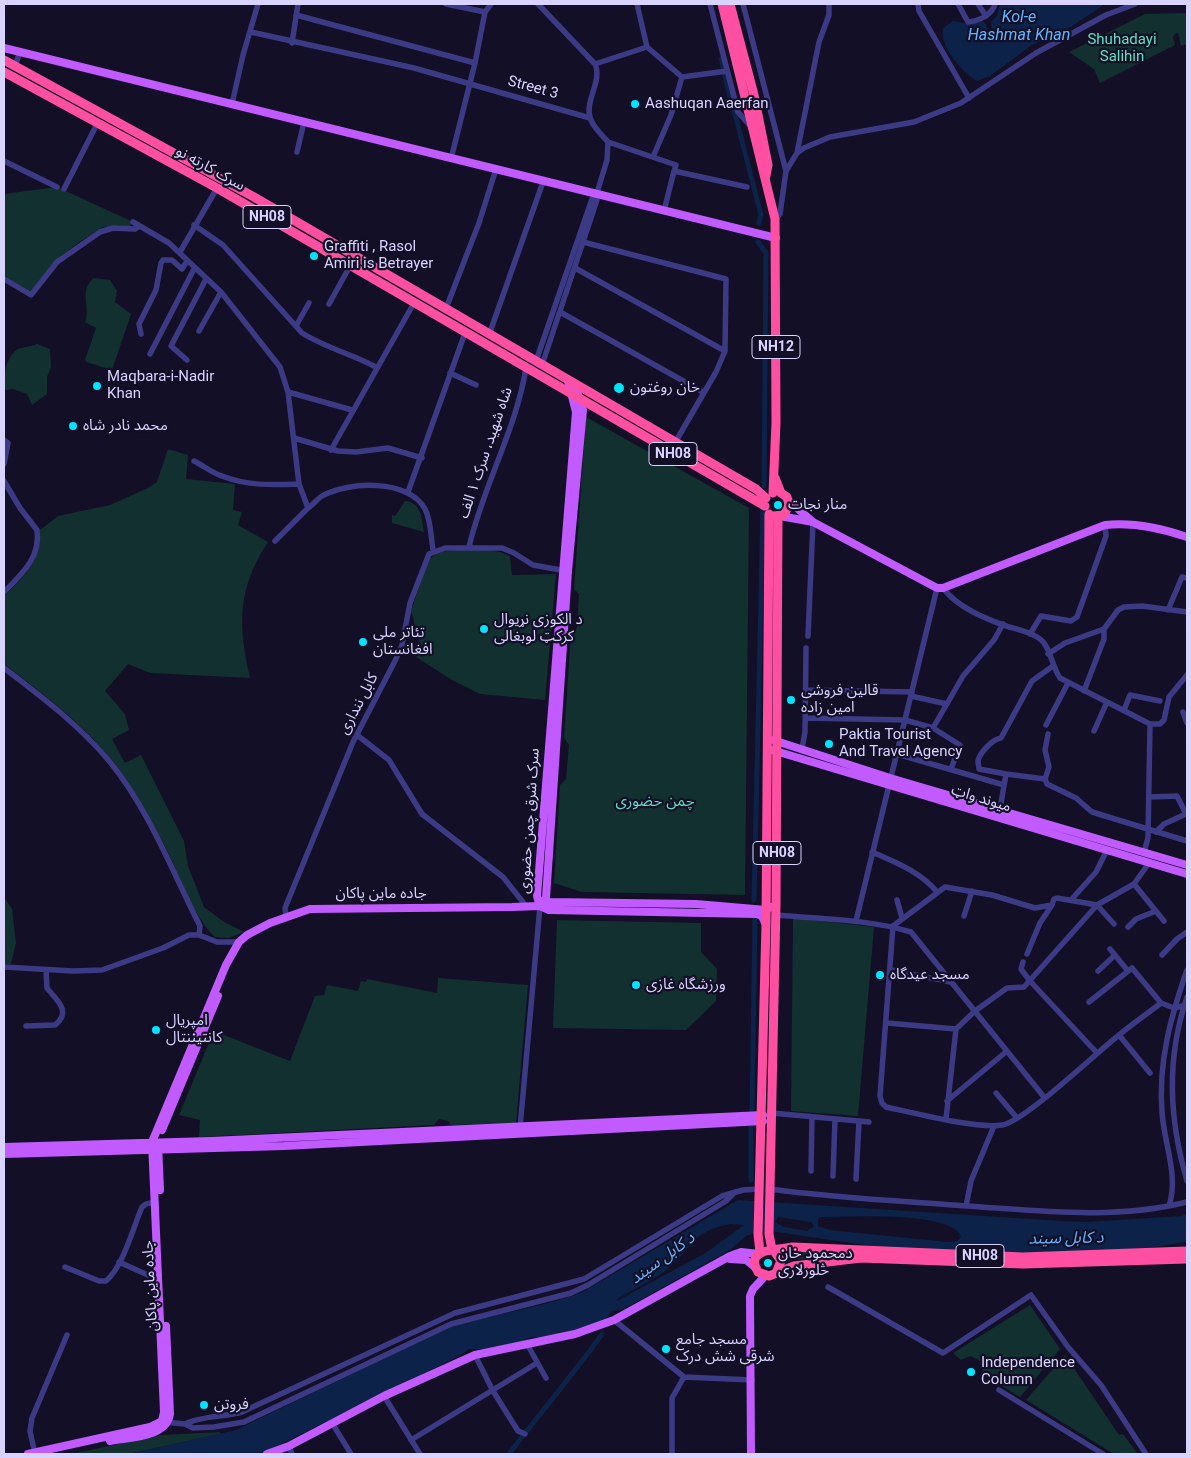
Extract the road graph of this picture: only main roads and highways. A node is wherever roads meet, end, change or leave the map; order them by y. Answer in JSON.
{"nodes":[{"id":1,"x":722,"y":4,"type":"edge"},
{"id":2,"x":730,"y":4,"type":"edge"},
{"id":3,"x":4,"y":48,"type":"edge"},
{"id":4,"x":4,"y":60,"type":"edge"},
{"id":5,"x":4,"y":72,"type":"edge"},
{"id":6,"x":766,"y":176,"type":"junction"},
{"id":7,"x":776,"y":238,"type":"junction"},
{"id":8,"x":572,"y":383,"type":"junction"},
{"id":9,"x":571,"y":395,"type":"junction"},
{"id":10,"x":581,"y":401,"type":"junction"},
{"id":11,"x":788,"y":501,"type":"junction"},
{"id":12,"x":773,"y":505,"type":"junction"},
{"id":13,"x":813,"y":522,"type":"junction"},
{"id":14,"x":1187,"y":537,"type":"edge"},
{"id":15,"x":566,"y":571,"type":"junction"},
{"id":16,"x":768,"y":740,"type":"junction"},
{"id":17,"x":778,"y":746,"type":"junction"},
{"id":18,"x":768,"y":750,"type":"junction"},
{"id":19,"x":889,"y":782,"type":"junction"},
{"id":20,"x":1187,"y":865,"type":"edge"},
{"id":21,"x":1187,"y":874,"type":"edge"},
{"id":22,"x":776,"y":905,"type":"junction"},
{"id":23,"x":540,"y":906,"type":"junction"},
{"id":24,"x":766,"y":910,"type":"junction"},
{"id":25,"x":766,"y":924,"type":"junction"},
{"id":26,"x":776,"y":956,"type":"junction"},
{"id":27,"x":765,"y":960,"type":"junction"},
{"id":28,"x":766,"y":1116,"type":"junction"},
{"id":29,"x":155,"y":1145,"type":"junction"},
{"id":30,"x":4,"y":1147,"type":"edge"},
{"id":31,"x":4,"y":1154,"type":"edge"},
{"id":32,"x":773,"y":1251,"type":"junction"},
{"id":33,"x":1187,"y":1251,"type":"edge"},
{"id":34,"x":760,"y":1253,"type":"junction"},
{"id":35,"x":1187,"y":1258,"type":"edge"},
{"id":36,"x":721,"y":1262,"type":"junction"},
{"id":37,"x":756,"y":1268,"type":"junction"},
{"id":38,"x":770,"y":1275,"type":"junction"},
{"id":39,"x":165,"y":1422,"type":"junction"},
{"id":40,"x":32,"y":1454,"type":"edge"},
{"id":41,"x":47,"y":1454,"type":"edge"},
{"id":42,"x":267,"y":1454,"type":"edge"},
{"id":43,"x":751,"y":1454,"type":"edge"}],
"edges":[{"from":1,"to":6,"type":"highway","number":"NH12"},
{"from":2,"to":6,"type":"highway","number":"NH12"},
{"from":3,"to":7,"type":"main road"},
{"from":4,"to":8,"type":"highway","name":"سرک کارته نو","number":"NH08"},
{"from":5,"to":9,"type":"highway","name":"سرک کارته نو","number":"NH08"},
{"from":6,"to":7,"type":"highway","number":"NH12"},
{"from":7,"to":12,"type":"highway","number":"NH12"},
{"from":8,"to":9,"type":"main road","name":"سرک شرق چمن حضوری"},
{"from":8,"to":10,"type":"main road"},
{"from":8,"to":12,"type":"highway","name":"سرک کارته نو","number":"NH08"},
{"from":9,"to":10,"type":"highway","name":"سرک کارته نو","number":"NH08"},
{"from":9,"to":15,"type":"main road","name":"سرک شرق چمن حضوری"},
{"from":10,"to":12,"type":"highway","name":"سرک کارته نو","number":"NH08"},
{"from":10,"to":15,"type":"main road","name":"سرک شرق چمن حضوری"},
{"from":11,"to":12,"type":"highway"},
{"from":11,"to":12,"type":"highway"},
{"from":11,"to":13,"type":"main road"},
{"from":12,"to":13,"type":"main road"},
{"from":12,"to":16,"type":"highway","number":"NH08"},
{"from":12,"to":17,"type":"highway","number":"NH08"},
{"from":13,"to":14,"type":"main road"},
{"from":15,"to":23,"type":"main road","name":"سرک شرق چمن حضوری"},
{"from":16,"to":17,"type":"main road","name":"میوند واټ"},
{"from":16,"to":18,"type":"highway","number":"NH08"},
{"from":17,"to":18,"type":"main road","name":"میوند واټ"},
{"from":17,"to":19,"type":"main road","name":"میوند واټ"},
{"from":17,"to":19,"type":"main road","name":"میوند واټ"},
{"from":17,"to":22,"type":"highway","number":"NH08"},
{"from":18,"to":24,"type":"highway","number":"NH08"},
{"from":19,"to":20,"type":"main road","name":"میوند واټ"},
{"from":19,"to":21,"type":"main road","name":"میوند واټ"},
{"from":22,"to":24,"type":"main road"},
{"from":22,"to":26,"type":"highway","number":"NH08"},
{"from":23,"to":24,"type":"main road"},
{"from":23,"to":25,"type":"main road"},
{"from":23,"to":29,"type":"main road","name":"جاده ماین پاکان"},
{"from":24,"to":25,"type":"highway","number":"NH08"},
{"from":25,"to":27,"type":"highway","number":"NH08"},
{"from":26,"to":27,"type":"highway"},
{"from":26,"to":28,"type":"highway","number":"NH08"},
{"from":27,"to":28,"type":"highway","number":"NH08"},
{"from":28,"to":29,"type":"main road"},
{"from":28,"to":32,"type":"highway","number":"NH08"},
{"from":28,"to":34,"type":"highway","number":"NH08"},
{"from":29,"to":30,"type":"main road"},
{"from":29,"to":31,"type":"main road"},
{"from":29,"to":39,"type":"main road"},
{"from":29,"to":39,"type":"main road","name":"جاده ماین پاکان"},
{"from":32,"to":33,"type":"highway","number":"NH08"},
{"from":32,"to":34,"type":"highway","number":"NH08"},
{"from":32,"to":38,"type":"highway","number":"NH08"},
{"from":34,"to":36,"type":"main road"},
{"from":34,"to":37,"type":"highway","number":"NH08"},
{"from":35,"to":38,"type":"highway","number":"NH08"},
{"from":36,"to":37,"type":"main road"},
{"from":36,"to":42,"type":"main road"},
{"from":37,"to":38,"type":"highway"},
{"from":38,"to":43,"type":"main road"},
{"from":39,"to":40,"type":"main road"},
{"from":39,"to":41,"type":"main road"}]}
